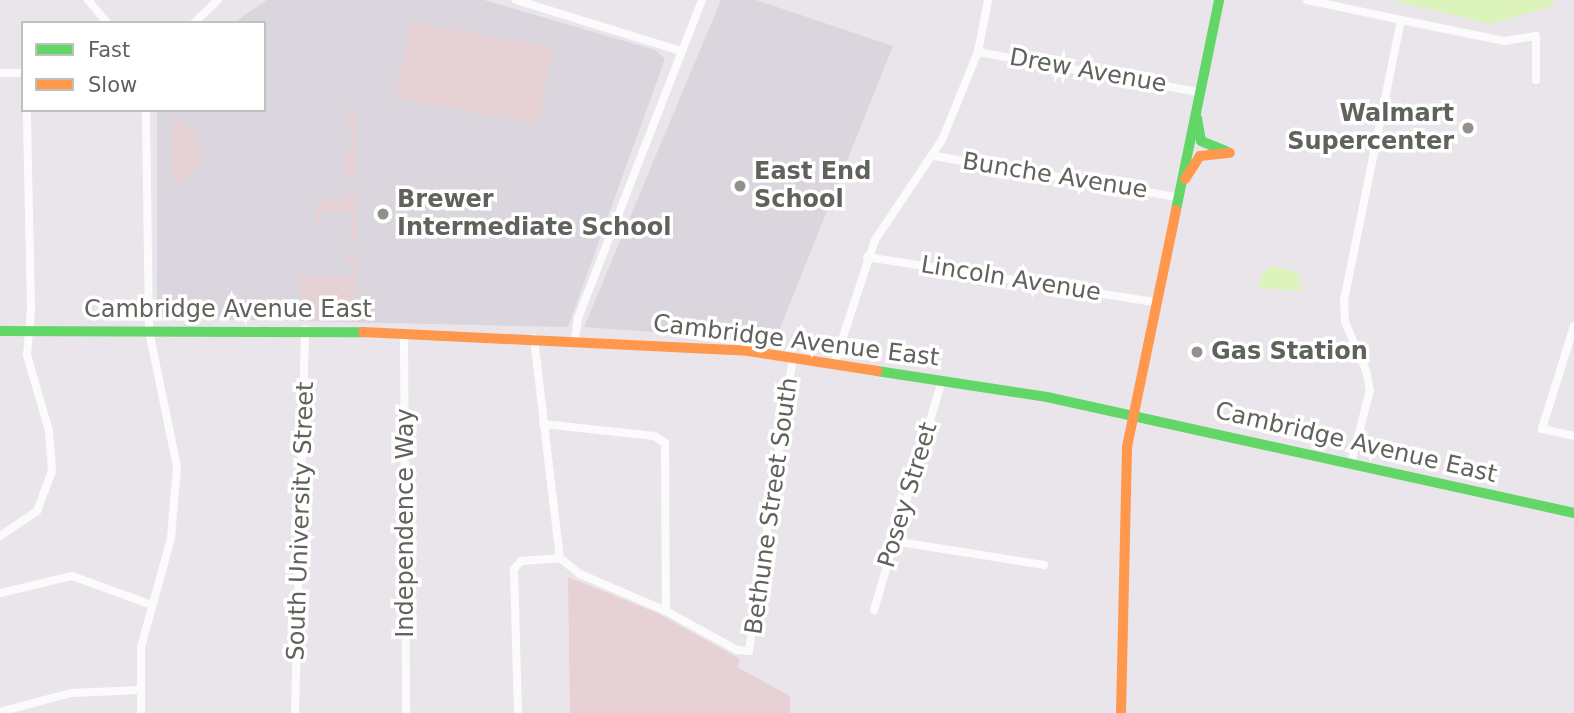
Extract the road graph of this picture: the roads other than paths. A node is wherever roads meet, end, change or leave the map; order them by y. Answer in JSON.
{"nodes":[{"id":1,"x":88,"y":0,"type":"edge"},
{"id":2,"x":218,"y":0,"type":"edge"},
{"id":3,"x":702,"y":0,"type":"edge"},
{"id":4,"x":988,"y":0,"type":"edge"},
{"id":5,"x":1219,"y":0,"type":"edge"},
{"id":6,"x":1307,"y":0,"type":"edge"},
{"id":7,"x":521,"y":1,"type":"edge"},
{"id":8,"x":1401,"y":20,"type":"junction"},
{"id":9,"x":105,"y":21,"type":"edge"},
{"id":10,"x":196,"y":21,"type":"edge"},
{"id":11,"x":681,"y":51,"type":"junction"},
{"id":12,"x":978,"y":52,"type":"junction"},
{"id":13,"x":0,"y":73,"type":"edge"},
{"id":14,"x":21,"y":73,"type":"edge"},
{"id":15,"x":1536,"y":80,"type":"dead end"},
{"id":16,"x":1198,"y":95,"type":"junction"},
{"id":17,"x":27,"y":112,"type":"edge"},
{"id":18,"x":146,"y":112,"type":"edge"},
{"id":19,"x":934,"y":156,"type":"junction"},
{"id":20,"x":1177,"y":195,"type":"junction"},
{"id":21,"x":867,"y":257,"type":"junction"},
{"id":22,"x":1155,"y":302,"type":"junction"},
{"id":23,"x":1574,"y":326,"type":"edge"},
{"id":24,"x":305,"y":329,"type":"junction"},
{"id":25,"x":149,"y":330,"type":"junction"},
{"id":26,"x":0,"y":331,"type":"edge"},
{"id":27,"x":29,"y":331,"type":"junction"},
{"id":28,"x":404,"y":333,"type":"junction"},
{"id":29,"x":534,"y":338,"type":"junction"},
{"id":30,"x":575,"y":340,"type":"junction"},
{"id":31,"x":793,"y":359,"type":"junction"},
{"id":32,"x":834,"y":364,"type":"junction"},
{"id":33,"x":942,"y":380,"type":"junction"},
{"id":34,"x":1132,"y":415,"type":"junction"},
{"id":35,"x":543,"y":424,"type":"junction"},
{"id":36,"x":1574,"y":436,"type":"edge"},
{"id":37,"x":1351,"y":464,"type":"junction"},
{"id":38,"x":1574,"y":513,"type":"edge"},
{"id":39,"x":0,"y":536,"type":"edge"},
{"id":40,"x":893,"y":541,"type":"junction"},
{"id":41,"x":560,"y":558,"type":"junction"},
{"id":42,"x":1044,"y":565,"type":"dead end"},
{"id":43,"x":0,"y":593,"type":"edge"},
{"id":44,"x":152,"y":605,"type":"junction"},
{"id":45,"x":874,"y":610,"type":"dead end"},
{"id":46,"x":666,"y":611,"type":"junction"},
{"id":47,"x":141,"y":691,"type":"junction"},
{"id":48,"x":0,"y":712,"type":"edge"},
{"id":49,"x":141,"y":713,"type":"edge"},
{"id":50,"x":295,"y":713,"type":"edge"},
{"id":51,"x":407,"y":713,"type":"edge"},
{"id":52,"x":518,"y":713,"type":"edge"},
{"id":53,"x":1121,"y":713,"type":"edge"}],
"edges":[{"from":1,"to":9,"type":"street"},
{"from":2,"to":10,"type":"street"},
{"from":3,"to":11,"type":"street"},
{"from":4,"to":12,"type":"street"},
{"from":5,"to":16,"type":"main road"},
{"from":6,"to":8,"type":"street"},
{"from":7,"to":11,"type":"street"},
{"from":8,"to":15,"type":"street"},
{"from":8,"to":37,"type":"street"},
{"from":11,"to":30,"type":"street"},
{"from":12,"to":16,"type":"street","name":"Drew Avenue"},
{"from":12,"to":19,"type":"street"},
{"from":13,"to":14,"type":"street"},
{"from":16,"to":20,"type":"main road"},
{"from":16,"to":20,"type":"main road"},
{"from":17,"to":27,"type":"street"},
{"from":18,"to":25,"type":"street"},
{"from":19,"to":20,"type":"street","name":"Bunche Avenue"},
{"from":19,"to":21,"type":"street"},
{"from":20,"to":22,"type":"main road"},
{"from":21,"to":22,"type":"street","name":"Lincoln Avenue"},
{"from":21,"to":32,"type":"street"},
{"from":22,"to":34,"type":"main road"},
{"from":23,"to":36,"type":"street"},
{"from":24,"to":25,"type":"main road","name":"Cambridge Avenue East"},
{"from":24,"to":28,"type":"main road","name":"Cambridge Avenue East"},
{"from":24,"to":50,"type":"street","name":"South University Street"},
{"from":25,"to":27,"type":"main road","name":"Cambridge Avenue East"},
{"from":25,"to":44,"type":"street"},
{"from":26,"to":27,"type":"main road","name":"Cambridge Avenue East"},
{"from":27,"to":39,"type":"street"},
{"from":28,"to":29,"type":"main road","name":"Cambridge Avenue East"},
{"from":28,"to":51,"type":"street","name":"Independence Way"},
{"from":29,"to":30,"type":"main road","name":"Cambridge Avenue East"},
{"from":29,"to":35,"type":"street"},
{"from":30,"to":31,"type":"main road","name":"Cambridge Avenue East"},
{"from":31,"to":32,"type":"main road","name":"Cambridge Avenue East"},
{"from":31,"to":46,"type":"street","name":"Bethune Street South"},
{"from":32,"to":33,"type":"main road","name":"Cambridge Avenue East"},
{"from":33,"to":34,"type":"main road","name":"Cambridge Avenue East"},
{"from":33,"to":40,"type":"street","name":"Posey Street"},
{"from":34,"to":37,"type":"main road","name":"Cambridge Avenue East"},
{"from":34,"to":53,"type":"main road"},
{"from":35,"to":41,"type":"street"},
{"from":35,"to":46,"type":"street"},
{"from":37,"to":38,"type":"main road","name":"Cambridge Avenue East"},
{"from":40,"to":42,"type":"street"},
{"from":40,"to":45,"type":"street","name":"Posey Street"},
{"from":41,"to":46,"type":"street","name":"Bethune Street South"},
{"from":41,"to":52,"type":"street"},
{"from":43,"to":44,"type":"street"},
{"from":44,"to":47,"type":"street"},
{"from":47,"to":48,"type":"street"},
{"from":47,"to":49,"type":"street"}]}
